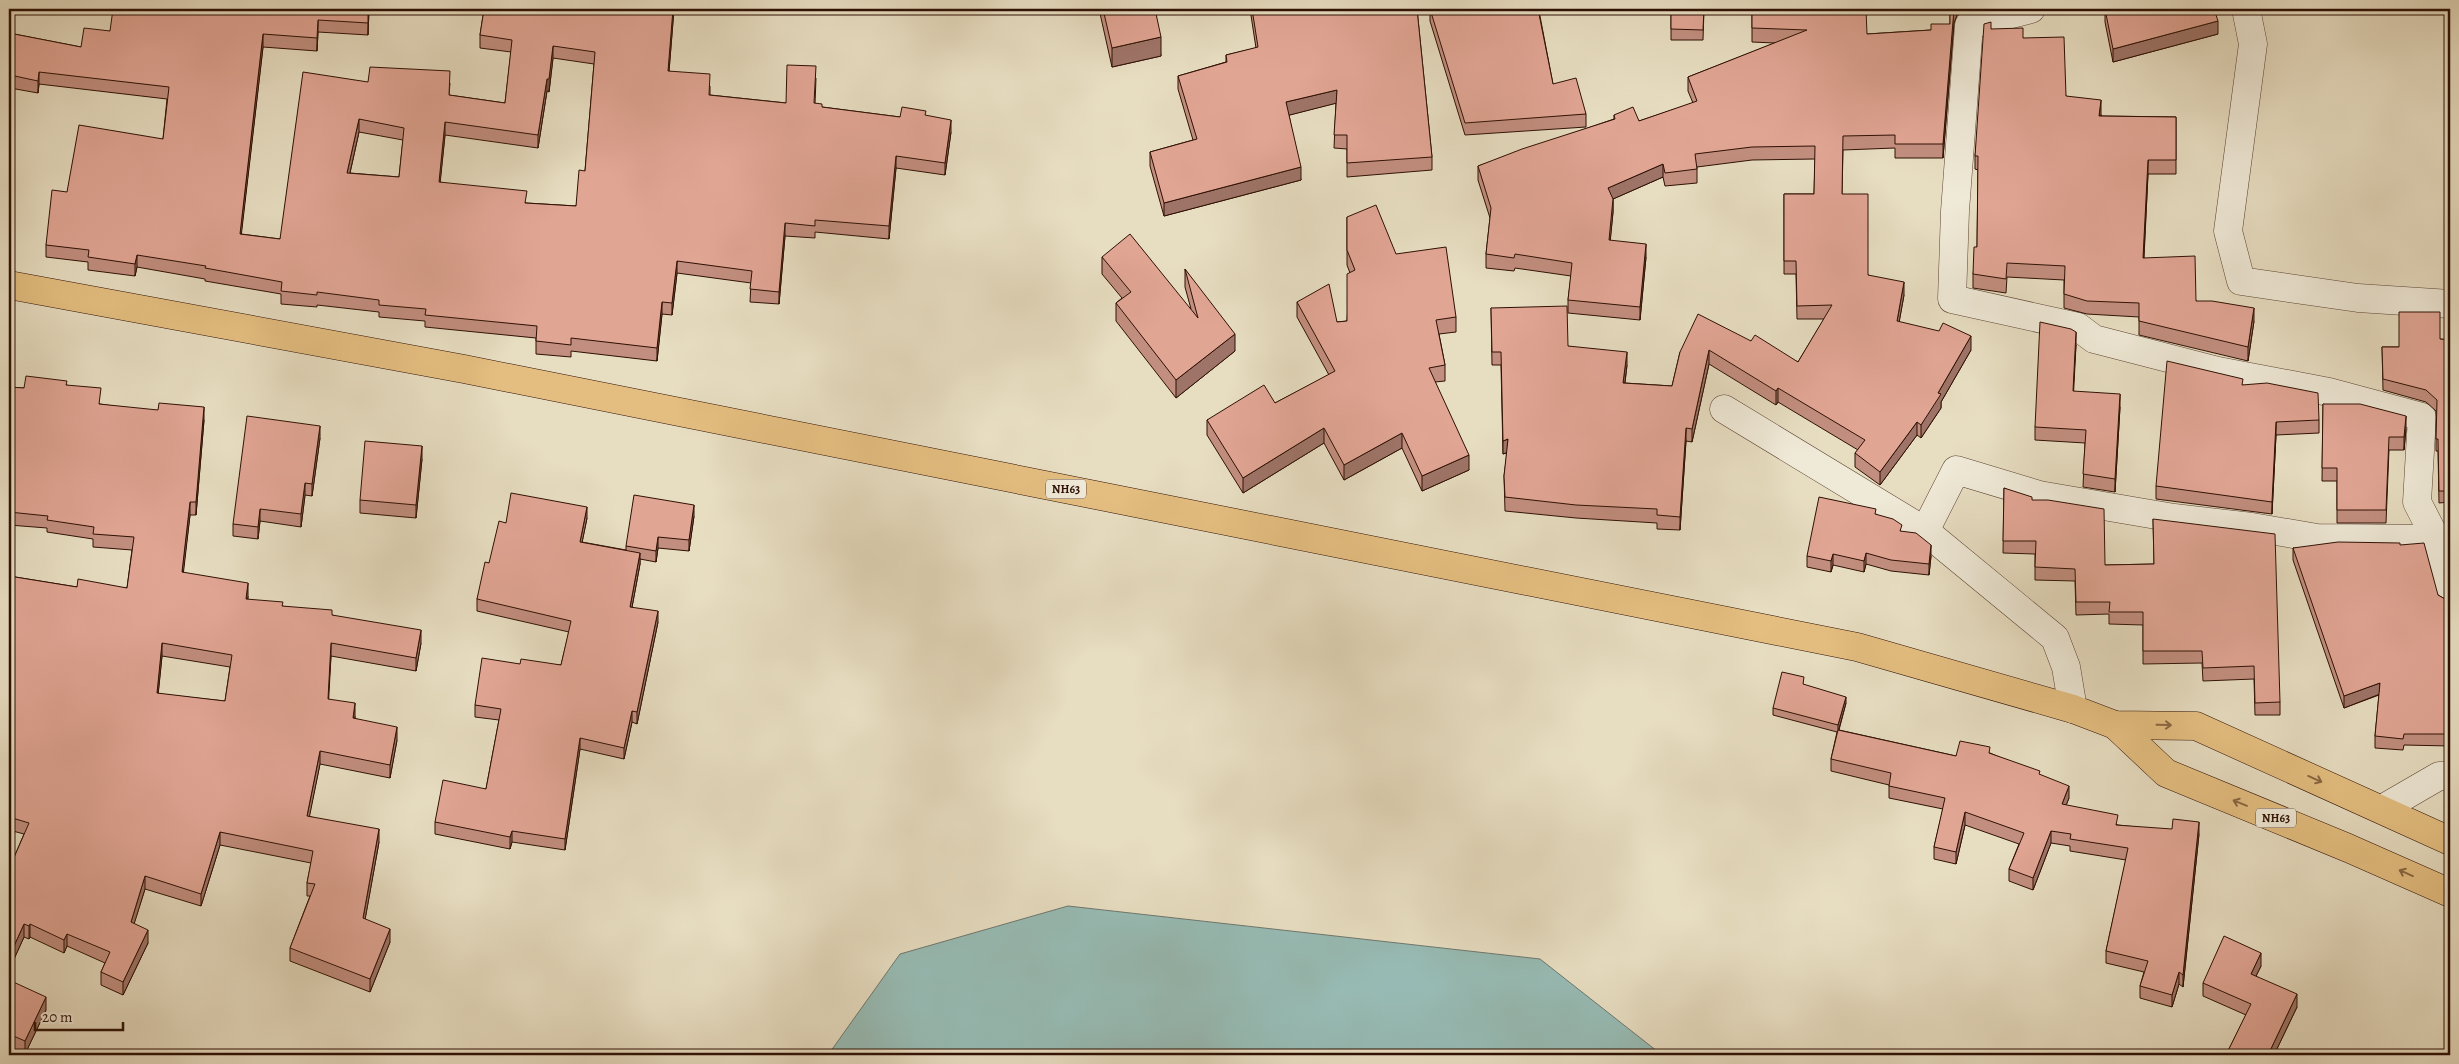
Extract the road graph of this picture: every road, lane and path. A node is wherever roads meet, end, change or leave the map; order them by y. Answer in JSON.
{"nodes":[{"id":1,"x":2032,"y":9,"type":"edge"},
{"id":2,"x":2246,"y":9,"type":"edge"},
{"id":3,"x":9,"y":285,"type":"edge"},
{"id":4,"x":2450,"y":304,"type":"edge"},
{"id":5,"x":1724,"y":409,"type":"dead end"},
{"id":6,"x":1925,"y":531,"type":"junction"},
{"id":7,"x":2436,"y":539,"type":"junction"},
{"id":8,"x":2450,"y":596,"type":"edge"},
{"id":9,"x":2073,"y":709,"type":"junction"},
{"id":10,"x":2115,"y":724,"type":"junction"},
{"id":11,"x":2446,"y":769,"type":"edge"},
{"id":12,"x":2382,"y":809,"type":"junction"},
{"id":13,"x":2450,"y":841,"type":"edge"},
{"id":14,"x":2450,"y":893,"type":"edge"}],
"edges":[{"from":1,"to":7,"type":"street"},
{"from":2,"to":4,"type":"street"},
{"from":3,"to":9,"type":"highway","number":"NH63"},
{"from":5,"to":6,"type":"street"},
{"from":6,"to":7,"type":"street"},
{"from":6,"to":9,"type":"street"},
{"from":7,"to":8,"type":"street"},
{"from":9,"to":10,"type":"highway","number":"NH63"},
{"from":10,"to":12,"type":"highway","number":"NH63","one_way":true},
{"from":14,"to":10,"type":"highway","number":"NH63","one_way":true},
{"from":11,"to":12,"type":"street"},
{"from":12,"to":13,"type":"highway","number":"NH63"}]}
